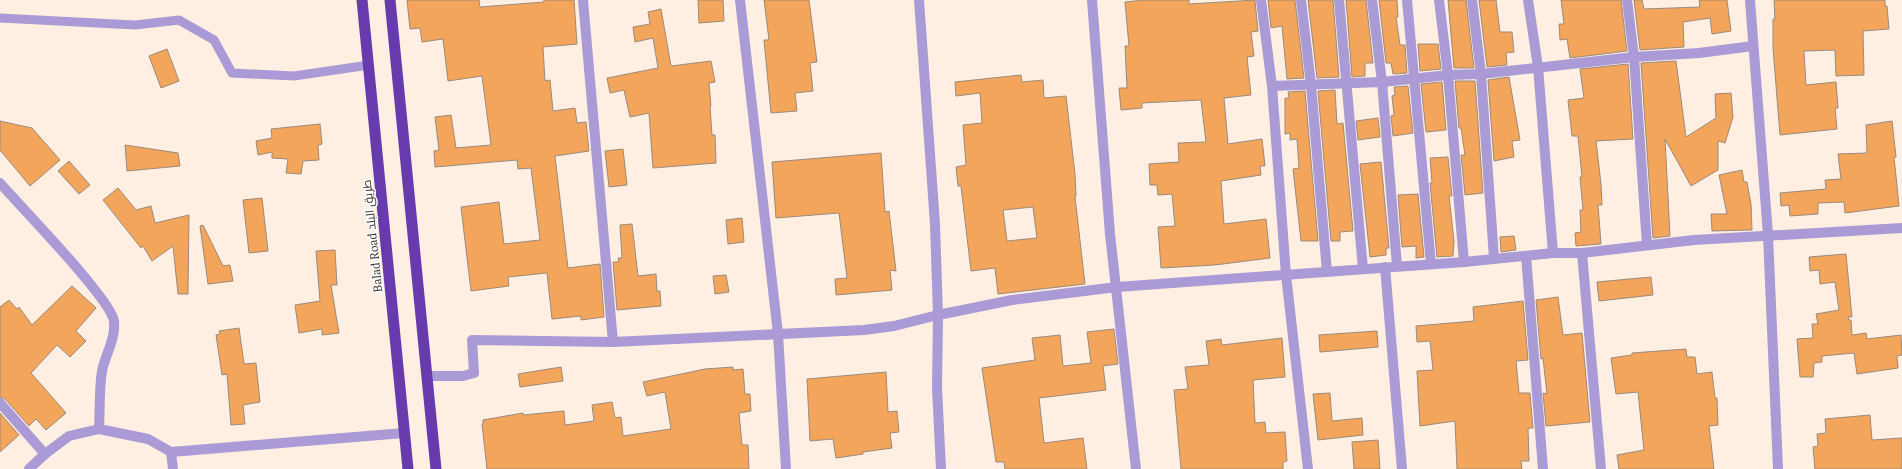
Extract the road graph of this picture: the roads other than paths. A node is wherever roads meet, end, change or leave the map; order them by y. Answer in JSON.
{"nodes":[{"id":1,"x":362,"y":0,"type":"edge"},
{"id":2,"x":390,"y":0,"type":"edge"},
{"id":3,"x":584,"y":0,"type":"edge"},
{"id":4,"x":740,"y":0,"type":"edge"},
{"id":5,"x":919,"y":0,"type":"edge"},
{"id":6,"x":1092,"y":0,"type":"edge"},
{"id":7,"x":1261,"y":0,"type":"edge"},
{"id":8,"x":1301,"y":0,"type":"edge"},
{"id":9,"x":1339,"y":0,"type":"edge"},
{"id":10,"x":1372,"y":0,"type":"edge"},
{"id":11,"x":1407,"y":0,"type":"edge"},
{"id":12,"x":1439,"y":0,"type":"edge"},
{"id":13,"x":1472,"y":0,"type":"edge"},
{"id":14,"x":1528,"y":0,"type":"edge"},
{"id":15,"x":1627,"y":0,"type":"edge"},
{"id":16,"x":1750,"y":0,"type":"edge"},
{"id":17,"x":0,"y":18,"type":"edge"},
{"id":18,"x":1753,"y":46,"type":"junction"},
{"id":19,"x":1634,"y":58,"type":"junction"},
{"id":20,"x":369,"y":65,"type":"junction"},
{"id":21,"x":1538,"y":68,"type":"junction"},
{"id":22,"x":1481,"y":74,"type":"junction"},
{"id":23,"x":1448,"y":75,"type":"junction"},
{"id":24,"x":1415,"y":78,"type":"junction"},
{"id":25,"x":1382,"y":82,"type":"junction"},
{"id":26,"x":1347,"y":83,"type":"junction"},
{"id":27,"x":1311,"y":85,"type":"junction"},
{"id":28,"x":1272,"y":86,"type":"junction"},
{"id":29,"x":0,"y":183,"type":"edge"},
{"id":30,"x":1902,"y":228,"type":"edge"},
{"id":31,"x":1768,"y":235,"type":"junction"},
{"id":32,"x":1647,"y":245,"type":"junction"},
{"id":33,"x":1552,"y":253,"type":"junction"},
{"id":34,"x":1582,"y":253,"type":"junction"},
{"id":35,"x":1526,"y":256,"type":"junction"},
{"id":36,"x":1494,"y":258,"type":"junction"},
{"id":37,"x":1464,"y":262,"type":"junction"},
{"id":38,"x":1431,"y":264,"type":"junction"},
{"id":39,"x":1397,"y":266,"type":"junction"},
{"id":40,"x":1385,"y":267,"type":"junction"},
{"id":41,"x":1363,"y":269,"type":"junction"},
{"id":42,"x":1327,"y":272,"type":"junction"},
{"id":43,"x":1286,"y":275,"type":"junction"},
{"id":44,"x":1117,"y":287,"type":"junction"},
{"id":45,"x":938,"y":315,"type":"junction"},
{"id":46,"x":778,"y":334,"type":"junction"},
{"id":47,"x":613,"y":342,"type":"junction"},
{"id":48,"x":427,"y":376,"type":"junction"},
{"id":49,"x":0,"y":403,"type":"edge"},
{"id":50,"x":99,"y":429,"type":"junction"},
{"id":51,"x":404,"y":433,"type":"junction"},
{"id":52,"x":171,"y":452,"type":"junction"},
{"id":53,"x":45,"y":454,"type":"junction"},
{"id":54,"x":29,"y":469,"type":"edge"},
{"id":55,"x":173,"y":469,"type":"edge"},
{"id":56,"x":408,"y":469,"type":"edge"},
{"id":57,"x":436,"y":469,"type":"edge"},
{"id":58,"x":786,"y":469,"type":"edge"},
{"id":59,"x":941,"y":469,"type":"edge"},
{"id":60,"x":1136,"y":469,"type":"edge"},
{"id":61,"x":1308,"y":469,"type":"edge"},
{"id":62,"x":1402,"y":469,"type":"edge"},
{"id":63,"x":1543,"y":469,"type":"edge"},
{"id":64,"x":1602,"y":469,"type":"edge"},
{"id":65,"x":1778,"y":469,"type":"edge"}],
"edges":[{"from":1,"to":20,"type":"highway","name":"Balad Road طريق البلد"},
{"from":2,"to":48,"type":"highway"},
{"from":3,"to":47,"type":"street"},
{"from":4,"to":46,"type":"street"},
{"from":5,"to":45,"type":"street"},
{"from":6,"to":44,"type":"street"},
{"from":7,"to":28,"type":"street"},
{"from":8,"to":27,"type":"street"},
{"from":9,"to":26,"type":"street"},
{"from":10,"to":25,"type":"street"},
{"from":11,"to":24,"type":"street"},
{"from":12,"to":23,"type":"street"},
{"from":13,"to":22,"type":"street"},
{"from":14,"to":21,"type":"street"},
{"from":15,"to":19,"type":"street"},
{"from":16,"to":18,"type":"street"},
{"from":17,"to":20,"type":"lane"},
{"from":18,"to":19,"type":"street"},
{"from":18,"to":31,"type":"street"},
{"from":19,"to":21,"type":"street"},
{"from":19,"to":32,"type":"street"},
{"from":20,"to":51,"type":"highway","name":"Balad Road طريق البلد"},
{"from":21,"to":22,"type":"street"},
{"from":21,"to":33,"type":"street"},
{"from":22,"to":23,"type":"street"},
{"from":22,"to":36,"type":"street"},
{"from":23,"to":24,"type":"street"},
{"from":23,"to":37,"type":"street"},
{"from":24,"to":25,"type":"street"},
{"from":24,"to":38,"type":"street"},
{"from":25,"to":26,"type":"street"},
{"from":25,"to":39,"type":"street"},
{"from":26,"to":27,"type":"street"},
{"from":26,"to":41,"type":"street"},
{"from":27,"to":28,"type":"street"},
{"from":27,"to":42,"type":"street"},
{"from":28,"to":43,"type":"street"},
{"from":29,"to":50,"type":"street"},
{"from":30,"to":31,"type":"street"},
{"from":31,"to":32,"type":"street"},
{"from":31,"to":65,"type":"street"},
{"from":32,"to":34,"type":"street"},
{"from":33,"to":34,"type":"street"},
{"from":33,"to":35,"type":"street"},
{"from":34,"to":64,"type":"street"},
{"from":35,"to":36,"type":"street"},
{"from":35,"to":63,"type":"street"},
{"from":36,"to":37,"type":"street"},
{"from":37,"to":38,"type":"street"},
{"from":38,"to":39,"type":"street"},
{"from":39,"to":40,"type":"street"},
{"from":40,"to":41,"type":"street"},
{"from":40,"to":62,"type":"street"},
{"from":41,"to":42,"type":"street"},
{"from":42,"to":43,"type":"street"},
{"from":43,"to":44,"type":"street"},
{"from":43,"to":61,"type":"street"},
{"from":44,"to":45,"type":"street"},
{"from":44,"to":60,"type":"street"},
{"from":45,"to":46,"type":"street"},
{"from":45,"to":59,"type":"street"},
{"from":46,"to":47,"type":"street"},
{"from":46,"to":58,"type":"street"},
{"from":47,"to":48,"type":"street"},
{"from":48,"to":57,"type":"highway"},
{"from":49,"to":53,"type":"street"},
{"from":50,"to":52,"type":"street"},
{"from":50,"to":53,"type":"street"},
{"from":51,"to":52,"type":"street"},
{"from":51,"to":56,"type":"highway","name":"Balad Road طريق البلد"},
{"from":52,"to":55,"type":"street"},
{"from":53,"to":54,"type":"street"}]}
